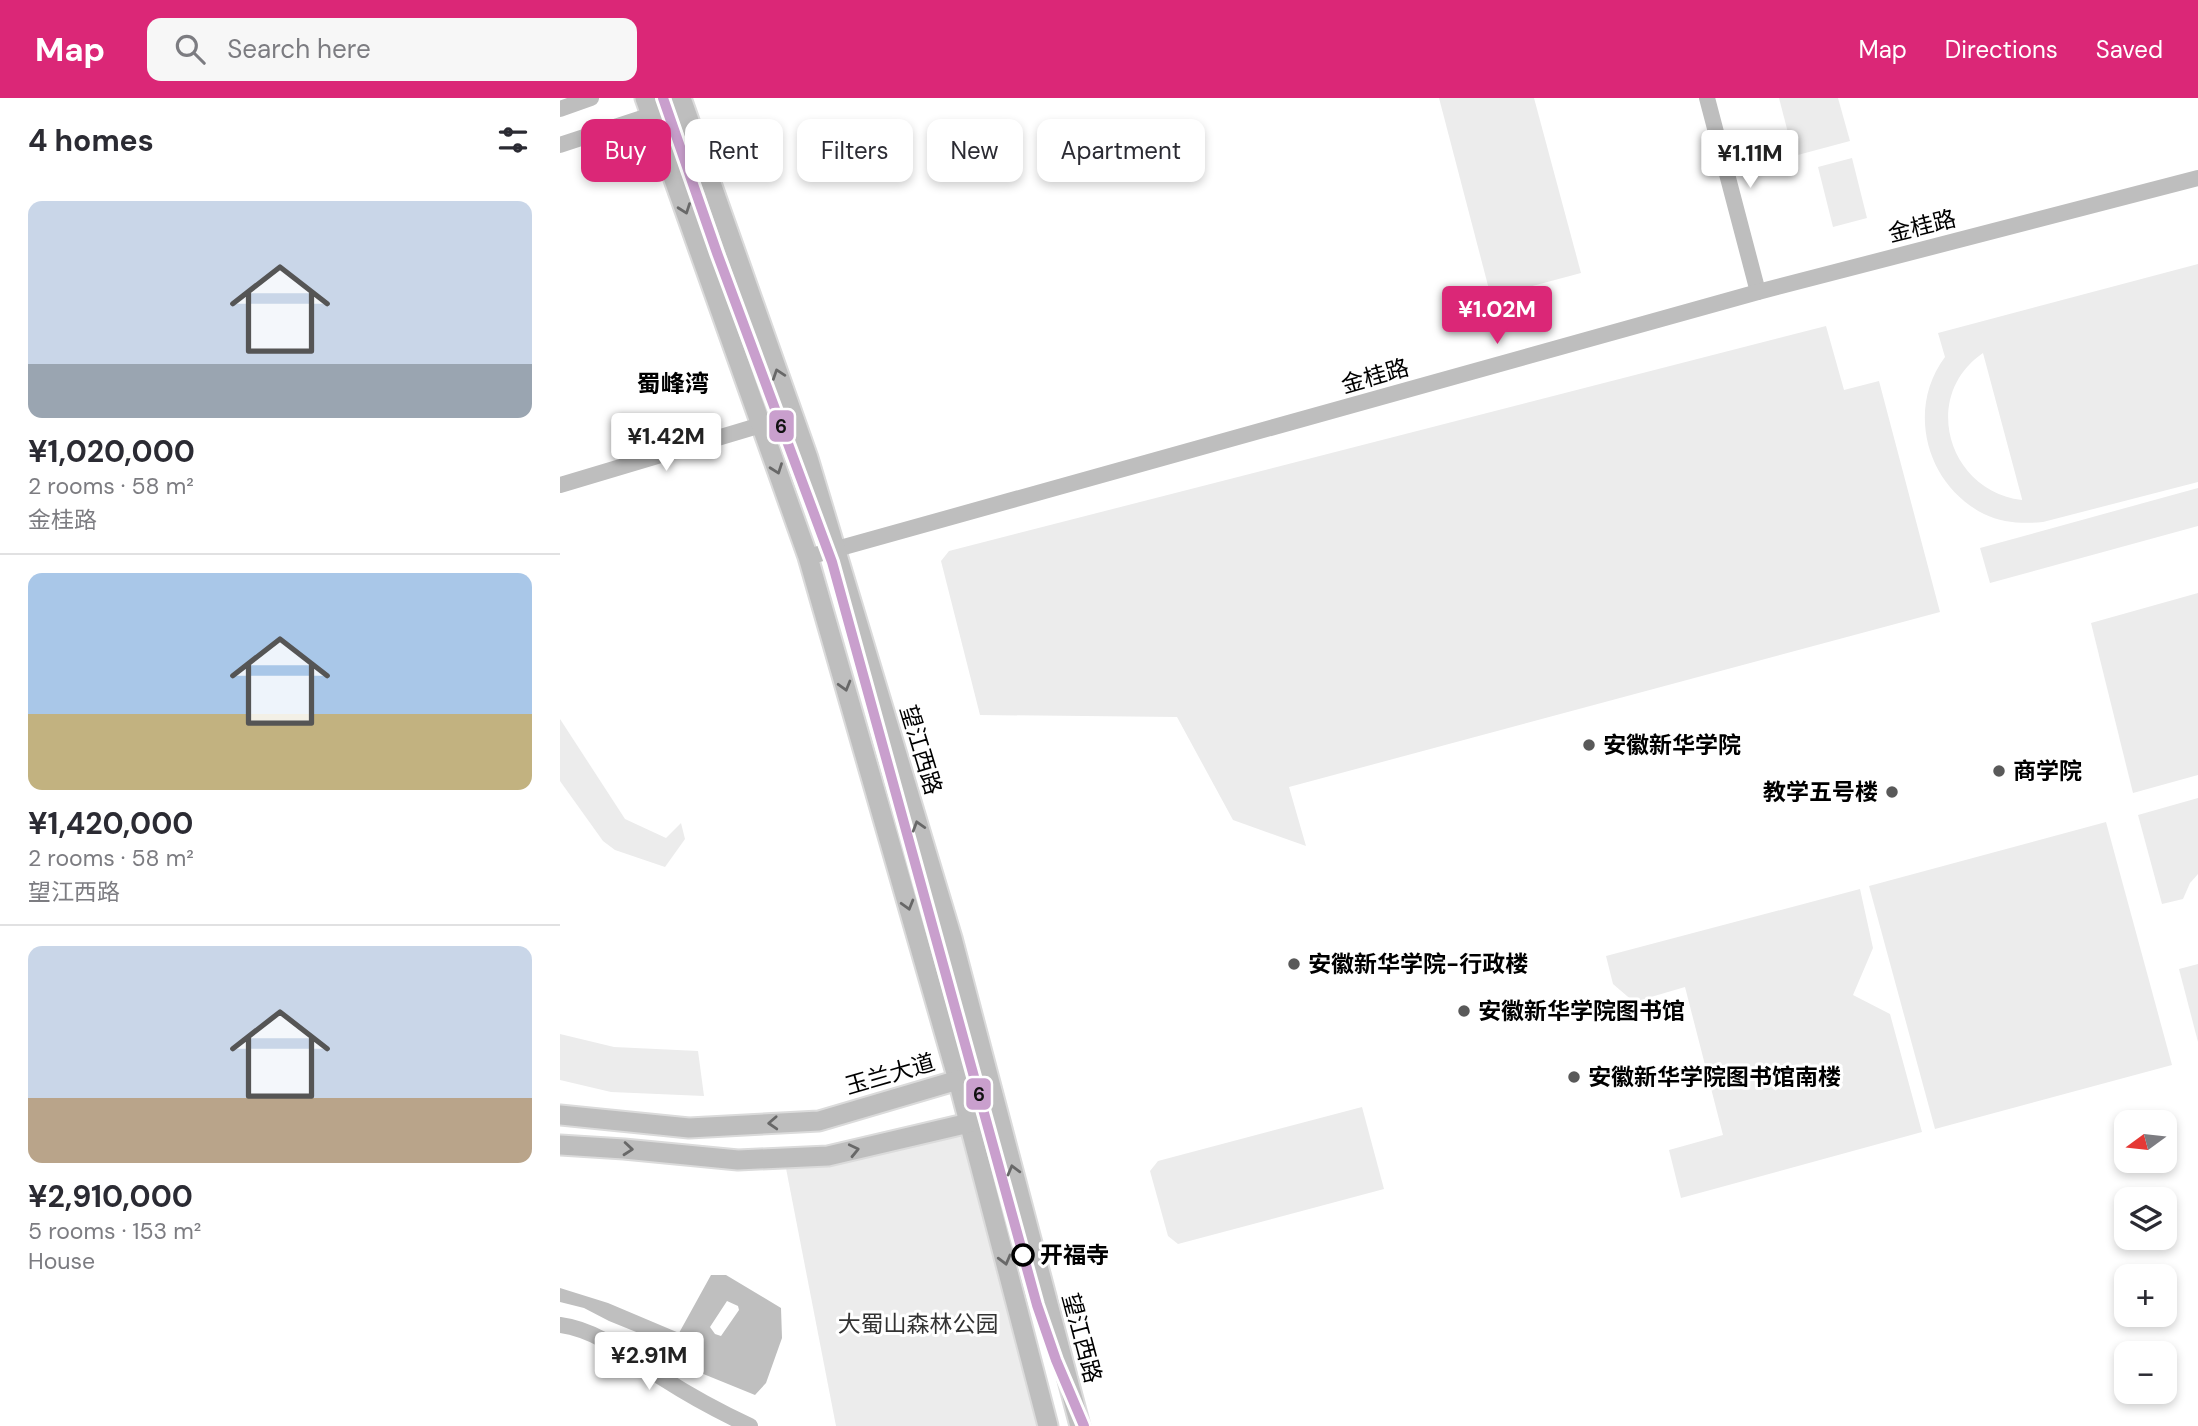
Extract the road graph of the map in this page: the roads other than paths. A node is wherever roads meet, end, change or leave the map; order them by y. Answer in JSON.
{"nodes":[{"id":1,"x":591,"y":98,"type":"edge"},
{"id":2,"x":681,"y":98,"type":"edge"},
{"id":3,"x":1707,"y":98,"type":"edge"},
{"id":4,"x":648,"y":106,"type":"edge"},
{"id":5,"x":560,"y":109,"type":"edge"},
{"id":6,"x":560,"y":145,"type":"edge"},
{"id":7,"x":2198,"y":178,"type":"edge"},
{"id":8,"x":1758,"y":292,"type":"junction"},
{"id":9,"x":761,"y":425,"type":"junction"},
{"id":10,"x":560,"y":485,"type":"edge"},
{"id":11,"x":835,"y":550,"type":"junction"},
{"id":12,"x":808,"y":557,"type":"junction"},
{"id":13,"x":958,"y":1080,"type":"junction"},
{"id":14,"x":992,"y":1093,"type":"junction"},
{"id":15,"x":560,"y":1115,"type":"edge"},
{"id":16,"x":969,"y":1123,"type":"junction"},
{"id":17,"x":560,"y":1146,"type":"edge"},
{"id":18,"x":560,"y":1325,"type":"edge"},
{"id":19,"x":750,"y":1426,"type":"edge"},
{"id":20,"x":1048,"y":1426,"type":"edge"},
{"id":21,"x":1080,"y":1426,"type":"edge"}],
"edges":[{"from":1,"to":5,"type":"street"},
{"from":11,"to":2,"type":"main road","name":"望江西路","one_way":true},
{"from":3,"to":8,"type":"street"},
{"from":4,"to":6,"type":"street"},
{"from":4,"to":9,"type":"main road","one_way":true},
{"from":7,"to":8,"type":"street","name":"金桂路"},
{"from":8,"to":11,"type":"street","name":"金桂路"},
{"from":9,"to":10,"type":"street"},
{"from":9,"to":12,"type":"main road","one_way":true},
{"from":11,"to":12,"type":"street","name":"金桂路"},
{"from":14,"to":11,"type":"main road","name":"望江西路","one_way":true},
{"from":12,"to":13,"type":"main road","one_way":true},
{"from":13,"to":14,"type":"main road","name":"玉兰大道"},
{"from":13,"to":15,"type":"main road","name":"玉兰大道","one_way":true},
{"from":13,"to":16,"type":"main road"},
{"from":14,"to":16,"type":"main road"},
{"from":21,"to":14,"type":"main road","name":"望江西路","one_way":true},
{"from":17,"to":16,"type":"main road","one_way":true},
{"from":16,"to":20,"type":"main road","one_way":true},
{"from":18,"to":19,"type":"street"}]}
